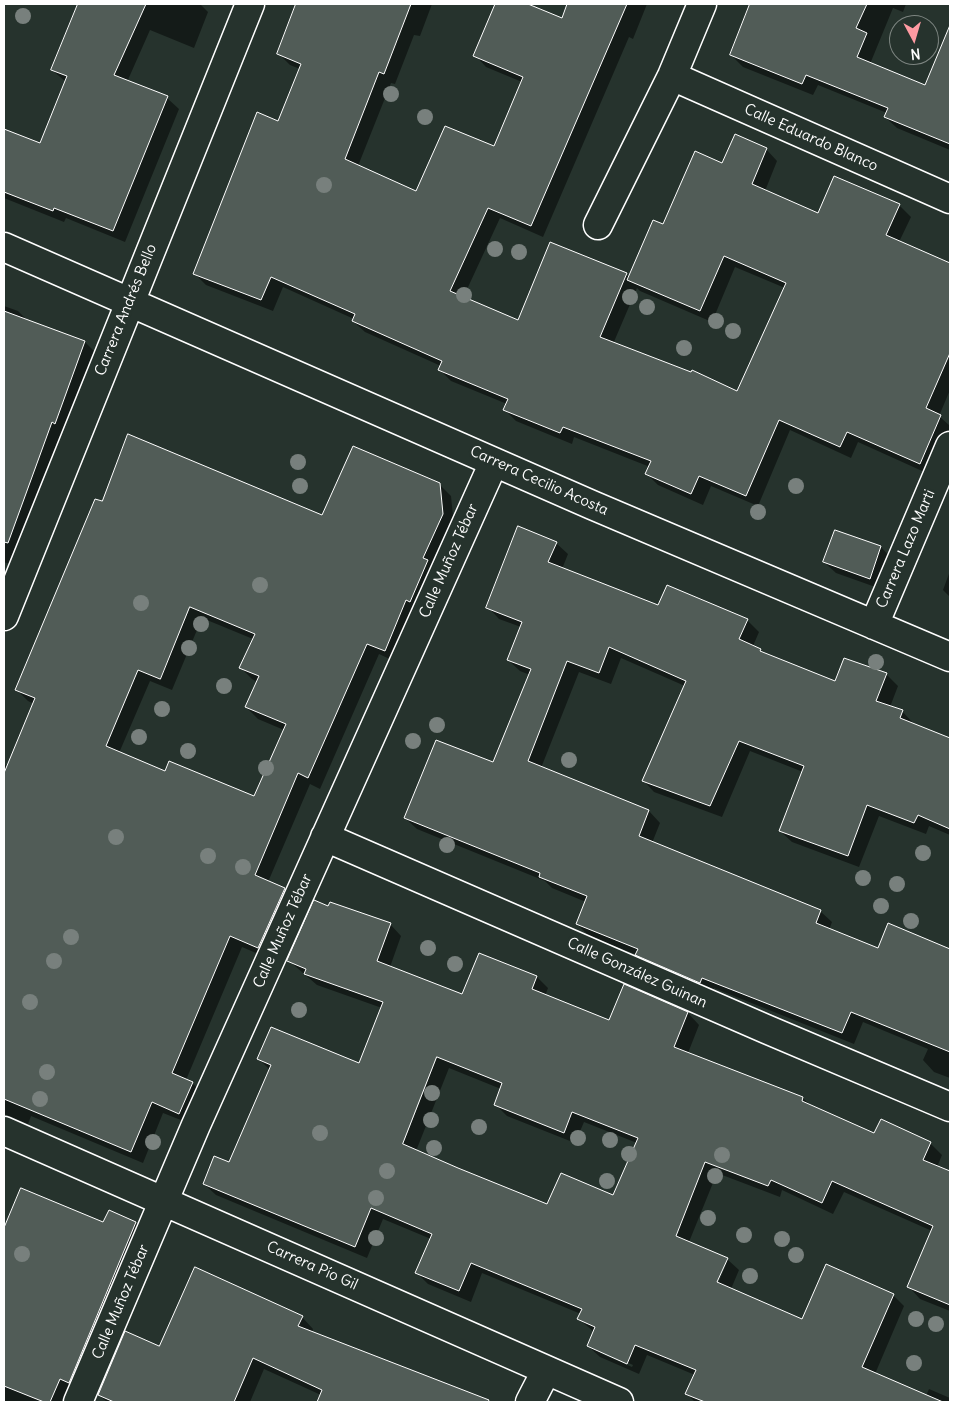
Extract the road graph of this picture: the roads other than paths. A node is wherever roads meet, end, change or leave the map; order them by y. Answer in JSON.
{"nodes":[{"id":1,"x":250,"y":4,"type":"edge"},
{"id":2,"x":702,"y":4,"type":"edge"},
{"id":3,"x":672,"y":76,"type":"junction"},
{"id":4,"x":950,"y":199,"type":"edge"},
{"id":5,"x":598,"y":225,"type":"dead end"},
{"id":6,"x":4,"y":247,"type":"edge"},
{"id":7,"x":130,"y":302,"type":"junction"},
{"id":8,"x":950,"y":446,"type":"edge"},
{"id":9,"x":494,"y":462,"type":"junction"},
{"id":10,"x":4,"y":616,"type":"edge"},
{"id":11,"x":874,"y":625,"type":"junction"},
{"id":12,"x":950,"y":657,"type":"edge"},
{"id":13,"x":325,"y":838,"type":"junction"},
{"id":14,"x":950,"y":1107,"type":"edge"},
{"id":15,"x":4,"y":1131,"type":"edge"},
{"id":16,"x":164,"y":1200,"type":"junction"},
{"id":17,"x":546,"y":1371,"type":"junction"},
{"id":18,"x":78,"y":1402,"type":"edge"},
{"id":19,"x":530,"y":1402,"type":"edge"},
{"id":20,"x":619,"y":1402,"type":"edge"}],
"edges":[{"from":1,"to":7,"type":"street","name":"Carrera Andrés Bello"},
{"from":2,"to":3,"type":"street"},
{"from":3,"to":4,"type":"street","name":"Calle Eduardo Blanco"},
{"from":3,"to":5,"type":"street"},
{"from":6,"to":7,"type":"street","name":"Carrera Cecilio Acosta"},
{"from":7,"to":9,"type":"street","name":"Carrera Cecilio Acosta"},
{"from":7,"to":10,"type":"street","name":"Carrera Andrés Bello"},
{"from":8,"to":11,"type":"street","name":"Carrera Lazo Marti"},
{"from":9,"to":11,"type":"street","name":"Carrera Cecilio Acosta"},
{"from":9,"to":13,"type":"street","name":"Calle Muñoz Tébar"},
{"from":11,"to":12,"type":"street","name":"Carrera Cecilio Acosta"},
{"from":13,"to":14,"type":"street","name":"Calle González Guinan"},
{"from":13,"to":16,"type":"street","name":"Calle Muñoz Tébar"},
{"from":15,"to":16,"type":"street","name":"Carrera Pío Gil"},
{"from":16,"to":17,"type":"street","name":"Carrera Pío Gil"},
{"from":16,"to":18,"type":"street","name":"Calle Muñoz Tébar"},
{"from":17,"to":19,"type":"street"},
{"from":17,"to":20,"type":"street","name":"Carrera Pío Gil"}]}
